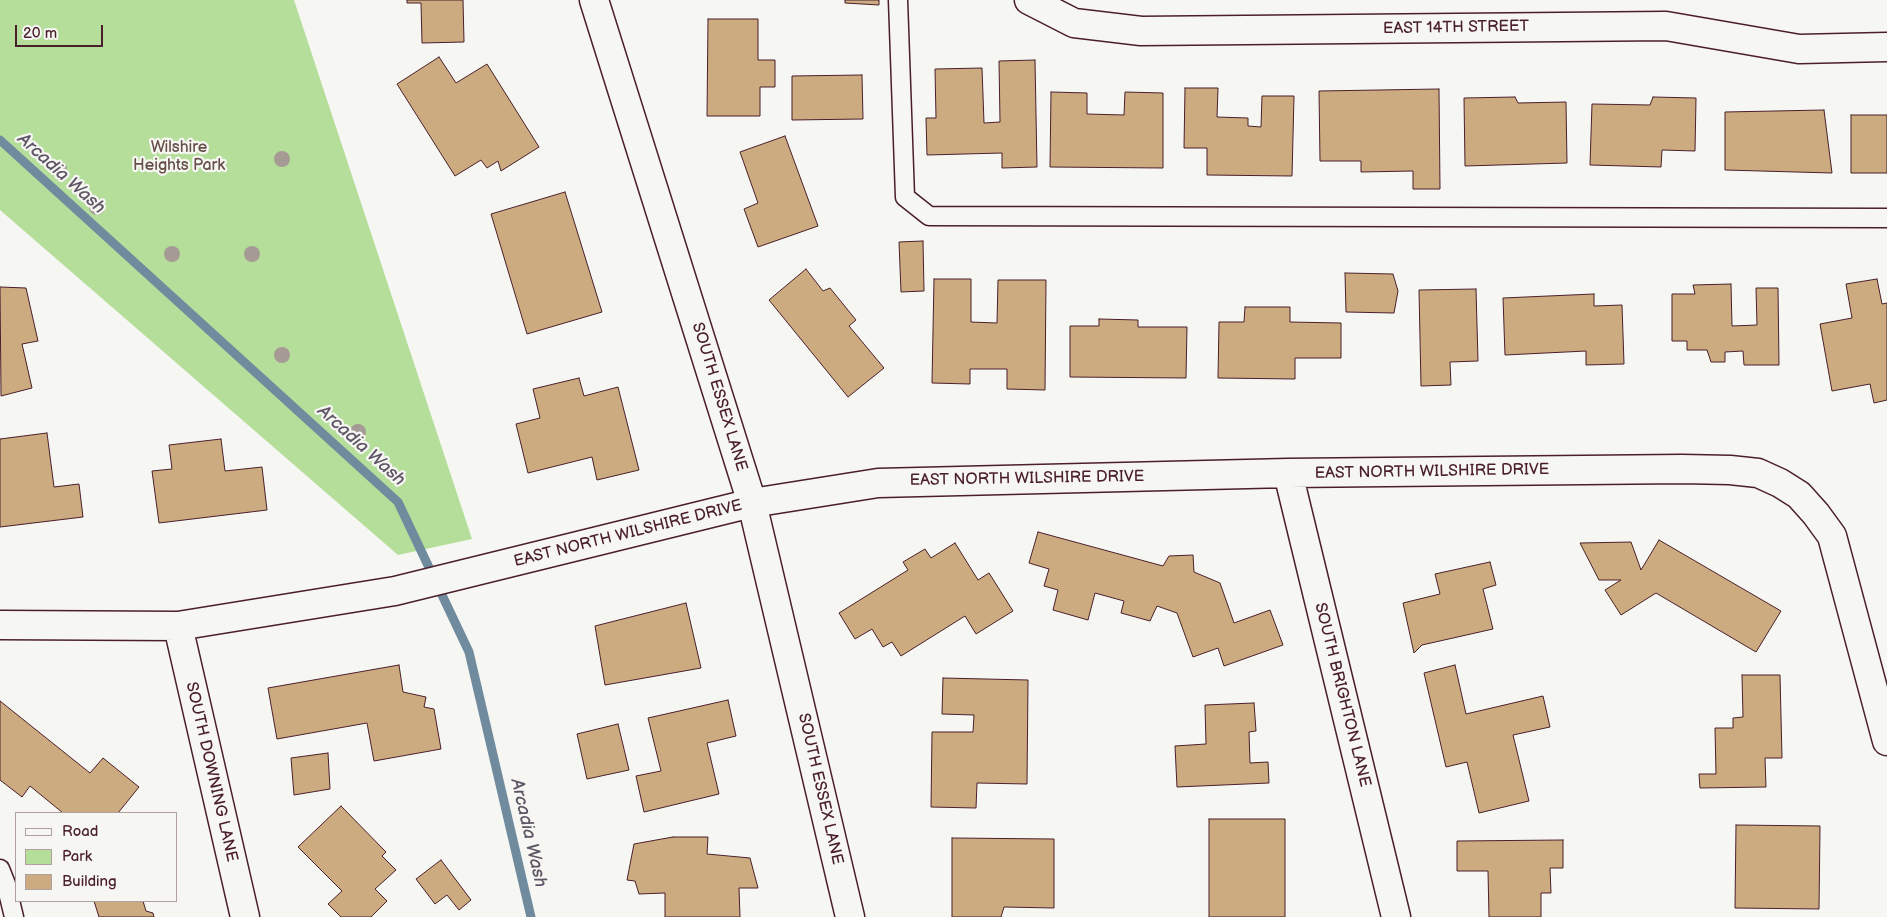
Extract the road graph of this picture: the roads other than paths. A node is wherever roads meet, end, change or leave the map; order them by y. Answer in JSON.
{"nodes":[{"id":1,"x":594,"y":0,"type":"edge"},
{"id":2,"x":898,"y":0,"type":"edge"},
{"id":3,"x":1029,"y":0,"type":"edge"},
{"id":4,"x":1887,"y":48,"type":"edge"},
{"id":5,"x":1887,"y":218,"type":"edge"},
{"id":6,"x":1288,"y":473,"type":"junction"},
{"id":7,"x":752,"y":503,"type":"junction"},
{"id":8,"x":0,"y":625,"type":"edge"},
{"id":9,"x":178,"y":626,"type":"junction"},
{"id":10,"x":1887,"y":741,"type":"edge"},
{"id":11,"x":0,"y":869,"type":"edge"},
{"id":12,"x":14,"y":917,"type":"edge"},
{"id":13,"x":245,"y":917,"type":"edge"},
{"id":14,"x":850,"y":917,"type":"edge"},
{"id":15,"x":1396,"y":917,"type":"edge"}],
"edges":[{"from":1,"to":7,"type":"street","name":"SOUTH ESSEX LANE"},
{"from":2,"to":5,"type":"lane"},
{"from":3,"to":4,"type":"street","name":"EAST 14TH STREET"},
{"from":6,"to":7,"type":"street","name":"EAST NORTH WILSHIRE DRIVE"},
{"from":6,"to":10,"type":"street","name":"EAST NORTH WILSHIRE DRIVE"},
{"from":6,"to":15,"type":"street","name":"SOUTH BRIGHTON LANE"},
{"from":7,"to":9,"type":"street","name":"EAST NORTH WILSHIRE DRIVE"},
{"from":7,"to":14,"type":"street","name":"SOUTH ESSEX LANE"},
{"from":8,"to":9,"type":"street","name":"EAST NORTH WILSHIRE DRIVE"},
{"from":9,"to":13,"type":"street","name":"SOUTH DOWNING LANE"},
{"from":11,"to":12,"type":"lane"}]}
